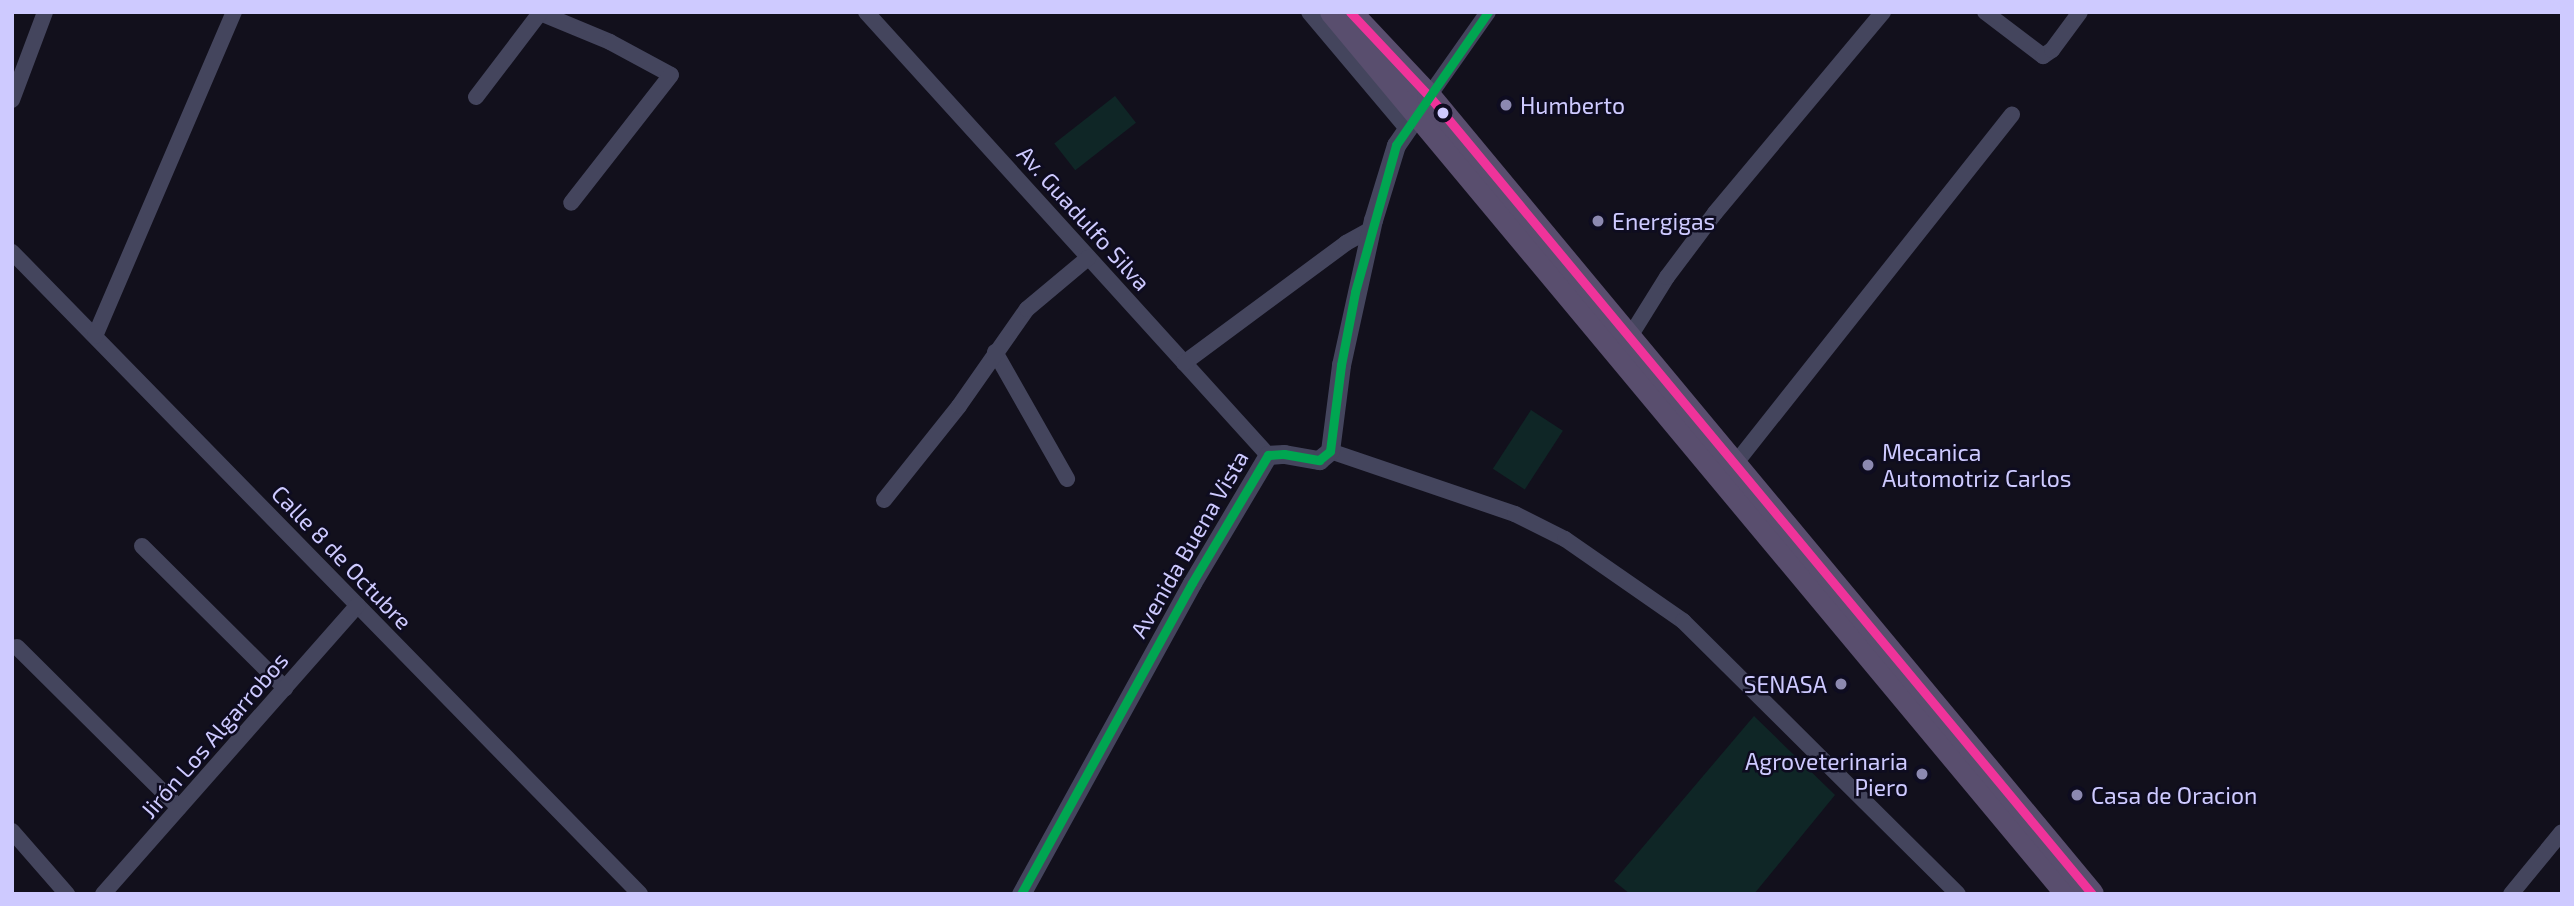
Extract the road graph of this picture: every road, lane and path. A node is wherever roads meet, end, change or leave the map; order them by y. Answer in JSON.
{"nodes":[{"id":1,"x":45,"y":12,"type":"edge"},
{"id":2,"x":234,"y":12,"type":"edge"},
{"id":3,"x":866,"y":12,"type":"edge"},
{"id":4,"x":1309,"y":12,"type":"edge"},
{"id":5,"x":1332,"y":12,"type":"edge"},
{"id":6,"x":1350,"y":12,"type":"edge"},
{"id":7,"x":1488,"y":12,"type":"edge"},
{"id":8,"x":1884,"y":12,"type":"edge"},
{"id":9,"x":1985,"y":12,"type":"edge"},
{"id":10,"x":2080,"y":12,"type":"edge"},
{"id":11,"x":539,"y":13,"type":"edge"},
{"id":12,"x":476,"y":97,"type":"dead end"},
{"id":13,"x":12,"y":100,"type":"edge"},
{"id":14,"x":1418,"y":112,"type":"junction"},
{"id":15,"x":2012,"y":115,"type":"dead end"},
{"id":16,"x":571,"y":203,"type":"dead end"},
{"id":17,"x":1371,"y":229,"type":"junction"},
{"id":18,"x":12,"y":252,"type":"edge"},
{"id":19,"x":1088,"y":258,"type":"junction"},
{"id":20,"x":95,"y":336,"type":"junction"},
{"id":21,"x":1629,"y":338,"type":"junction"},
{"id":22,"x":995,"y":352,"type":"junction"},
{"id":23,"x":1184,"y":363,"type":"junction"},
{"id":24,"x":1331,"y":451,"type":"junction"},
{"id":25,"x":1268,"y":455,"type":"junction"},
{"id":26,"x":1735,"y":464,"type":"junction"},
{"id":27,"x":1067,"y":479,"type":"dead end"},
{"id":28,"x":884,"y":500,"type":"dead end"},
{"id":29,"x":142,"y":546,"type":"dead end"},
{"id":30,"x":358,"y":605,"type":"junction"},
{"id":31,"x":17,"y":647,"type":"dead end"},
{"id":32,"x":285,"y":688,"type":"junction"},
{"id":33,"x":1957,"y":746,"type":"junction"},
{"id":34,"x":179,"y":808,"type":"junction"},
{"id":35,"x":12,"y":831,"type":"edge"},
{"id":36,"x":2562,"y":832,"type":"edge"},
{"id":37,"x":67,"y":894,"type":"edge"},
{"id":38,"x":103,"y":894,"type":"edge"},
{"id":39,"x":640,"y":894,"type":"edge"},
{"id":40,"x":1021,"y":894,"type":"edge"},
{"id":41,"x":1958,"y":894,"type":"edge"},
{"id":42,"x":2067,"y":894,"type":"edge"},
{"id":43,"x":2092,"y":894,"type":"edge"},
{"id":44,"x":2511,"y":894,"type":"edge"}],
"edges":[{"from":1,"to":13,"type":"street"},
{"from":2,"to":20,"type":"street"},
{"from":3,"to":19,"type":"street","name":"Av. Guadulfo Silva"},
{"from":4,"to":14,"type":"street"},
{"from":5,"to":14,"type":"main road"},
{"from":6,"to":14,"type":"main road"},
{"from":7,"to":14,"type":"street"},
{"from":8,"to":21,"type":"street"},
{"from":9,"to":10,"type":"street"},
{"from":11,"to":12,"type":"street"},
{"from":11,"to":16,"type":"street"},
{"from":14,"to":17,"type":"street"},
{"from":14,"to":21,"type":"main road"},
{"from":14,"to":33,"type":"main road"},
{"from":15,"to":26,"type":"street"},
{"from":17,"to":23,"type":"street"},
{"from":17,"to":24,"type":"street"},
{"from":18,"to":20,"type":"street","name":"Calle 8 de Octubre"},
{"from":19,"to":22,"type":"street"},
{"from":19,"to":23,"type":"street","name":"Av. Guadulfo Silva"},
{"from":20,"to":30,"type":"street","name":"Calle 8 de Octubre"},
{"from":21,"to":26,"type":"main road"},
{"from":22,"to":27,"type":"street"},
{"from":22,"to":28,"type":"street"},
{"from":23,"to":25,"type":"street","name":"Av. Guadulfo Silva"},
{"from":24,"to":25,"type":"street","name":"Avenida Buena Vista"},
{"from":24,"to":41,"type":"street"},
{"from":25,"to":40,"type":"street","name":"Avenida Buena Vista"},
{"from":26,"to":33,"type":"main road"},
{"from":29,"to":32,"type":"street"},
{"from":30,"to":32,"type":"street","name":"Jirón Los Algarrobos"},
{"from":30,"to":39,"type":"street","name":"Calle 8 de Octubre"},
{"from":31,"to":34,"type":"street"},
{"from":32,"to":34,"type":"street","name":"Jirón Los Algarrobos"},
{"from":33,"to":42,"type":"main road"},
{"from":33,"to":43,"type":"main road"},
{"from":34,"to":38,"type":"street","name":"Jirón Los Algarrobos"},
{"from":35,"to":37,"type":"street"},
{"from":36,"to":44,"type":"street"}]}
